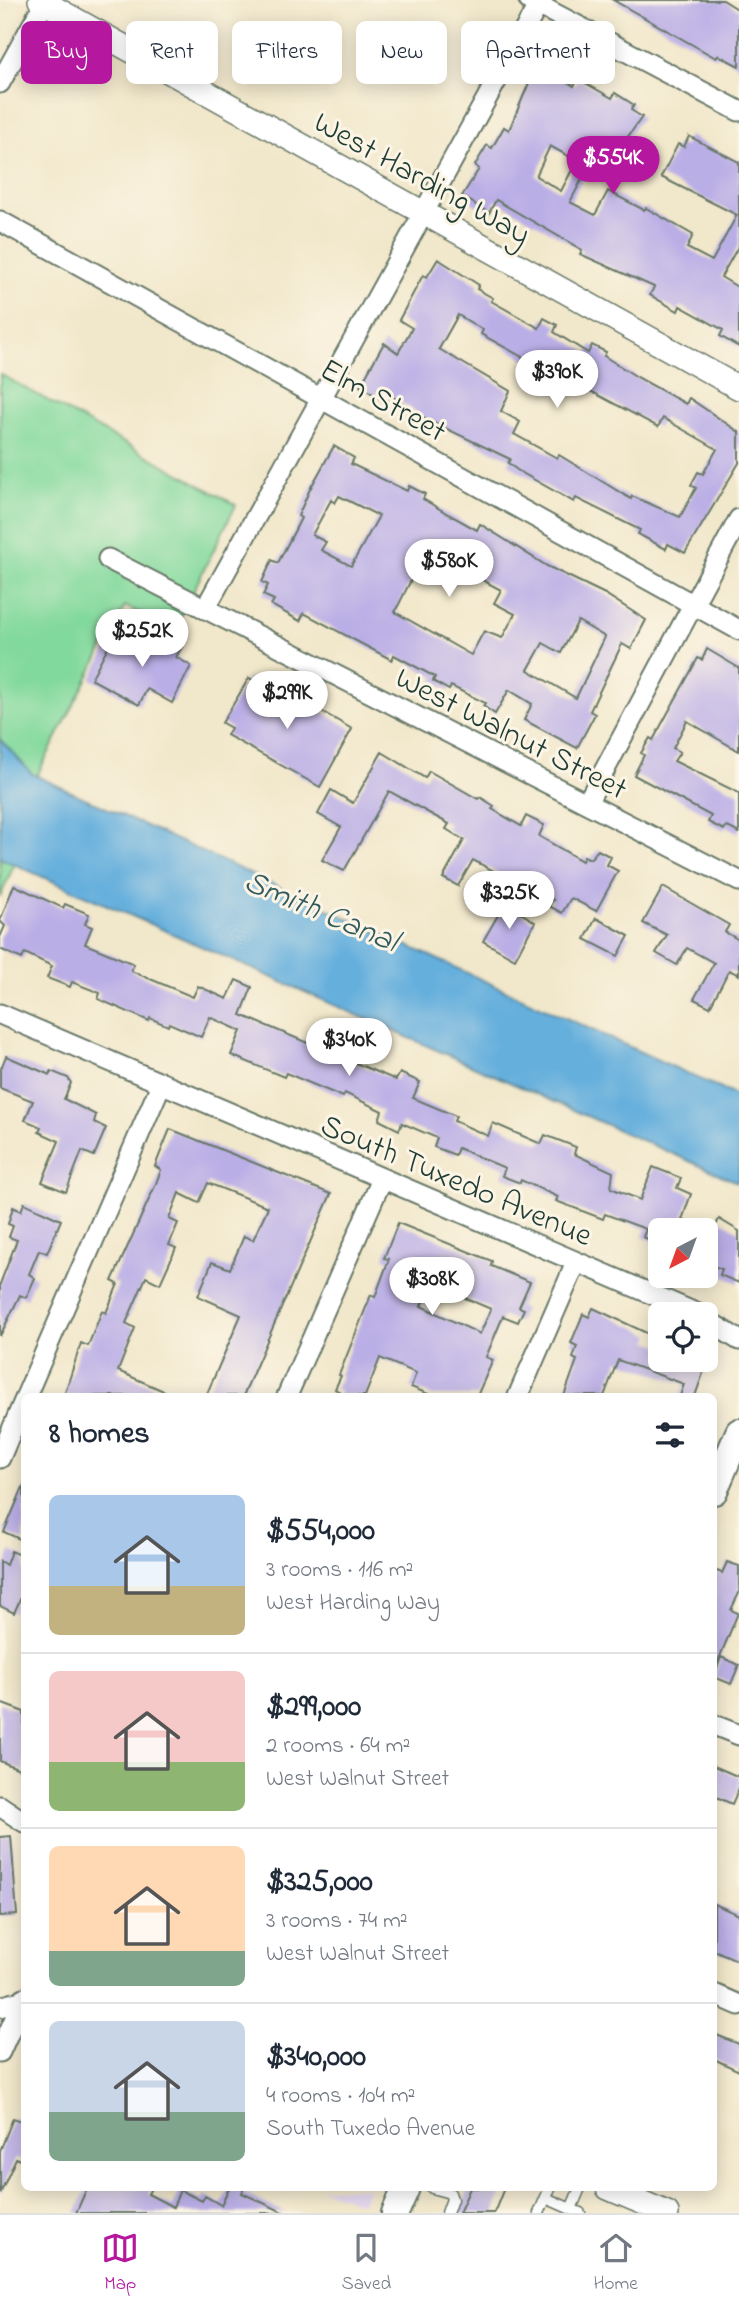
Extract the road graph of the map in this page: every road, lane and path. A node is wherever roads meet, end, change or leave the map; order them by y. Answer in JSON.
{"nodes":[{"id":1,"x":44,"y":1,"type":"edge"},
{"id":2,"x":536,"y":2,"type":"edge"},
{"id":3,"x":0,"y":83,"type":"edge"},
{"id":4,"x":739,"y":111,"type":"edge"},
{"id":5,"x":423,"y":213,"type":"junction"},
{"id":6,"x":0,"y":221,"type":"edge"},
{"id":7,"x":739,"y":388,"type":"edge"},
{"id":8,"x":321,"y":398,"type":"junction"},
{"id":9,"x":739,"y":519,"type":"edge"},
{"id":10,"x":108,"y":559,"type":"dead end"},
{"id":11,"x":693,"y":604,"type":"junction"},
{"id":12,"x":205,"y":609,"type":"junction"},
{"id":13,"x":739,"y":630,"type":"edge"},
{"id":14,"x":587,"y":803,"type":"junction"},
{"id":15,"x":739,"y":881,"type":"edge"},
{"id":16,"x":0,"y":1014,"type":"edge"},
{"id":17,"x":162,"y":1083,"type":"junction"},
{"id":18,"x":382,"y":1179,"type":"junction"},
{"id":19,"x":576,"y":1263,"type":"junction"},
{"id":20,"x":669,"y":1302,"type":"edge"},
{"id":21,"x":718,"y":1327,"type":"edge"},
{"id":22,"x":739,"y":1340,"type":"edge"},
{"id":23,"x":28,"y":1393,"type":"edge"},
{"id":24,"x":287,"y":1393,"type":"edge"},
{"id":25,"x":519,"y":1393,"type":"edge"},
{"id":26,"x":14,"y":1419,"type":"edge"},
{"id":27,"x":736,"y":1449,"type":"edge"},
{"id":28,"x":0,"y":1458,"type":"edge"},
{"id":29,"x":717,"y":1485,"type":"edge"},
{"id":30,"x":717,"y":1726,"type":"edge"},
{"id":31,"x":739,"y":1735,"type":"edge"},
{"id":32,"x":0,"y":1806,"type":"edge"},
{"id":33,"x":21,"y":1820,"type":"edge"},
{"id":34,"x":717,"y":1995,"type":"edge"},
{"id":35,"x":21,"y":2001,"type":"edge"},
{"id":36,"x":21,"y":2005,"type":"edge"},
{"id":37,"x":739,"y":2005,"type":"edge"},
{"id":38,"x":0,"y":2007,"type":"edge"},
{"id":39,"x":0,"y":2052,"type":"edge"},
{"id":40,"x":405,"y":2191,"type":"edge"},
{"id":41,"x":443,"y":2191,"type":"edge"},
{"id":42,"x":579,"y":2191,"type":"edge"},
{"id":43,"x":615,"y":2191,"type":"edge"},
{"id":44,"x":548,"y":2193,"type":"edge"},
{"id":45,"x":576,"y":2211,"type":"edge"},
{"id":46,"x":395,"y":2213,"type":"edge"},
{"id":47,"x":447,"y":2213,"type":"edge"},
{"id":48,"x":540,"y":2213,"type":"edge"},
{"id":49,"x":667,"y":2213,"type":"edge"}],
"edges":[{"from":1,"to":3,"type":"street"},
{"from":1,"to":5,"type":"street","name":"West Harding Way"},
{"from":2,"to":4,"type":"street"},
{"from":2,"to":5,"type":"street"},
{"from":5,"to":7,"type":"street","name":"West Harding Way"},
{"from":5,"to":8,"type":"street"},
{"from":6,"to":8,"type":"street","name":"Elm Street"},
{"from":8,"to":11,"type":"street","name":"Elm Street"},
{"from":8,"to":12,"type":"street"},
{"from":9,"to":11,"type":"street"},
{"from":10,"to":12,"type":"street","name":"West Walnut Street"},
{"from":11,"to":13,"type":"street","name":"Elm Street"},
{"from":11,"to":14,"type":"street"},
{"from":12,"to":14,"type":"street","name":"West Walnut Street"},
{"from":14,"to":15,"type":"street","name":"West Walnut Street"},
{"from":16,"to":17,"type":"street","name":"South Tuxedo Avenue"},
{"from":17,"to":18,"type":"street","name":"South Tuxedo Avenue"},
{"from":17,"to":23,"type":"street"},
{"from":18,"to":19,"type":"street","name":"South Tuxedo Avenue"},
{"from":18,"to":24,"type":"street"},
{"from":19,"to":20,"type":"street","name":"South Tuxedo Avenue"},
{"from":19,"to":25,"type":"street"},
{"from":21,"to":22,"type":"street"},
{"from":26,"to":28,"type":"street"},
{"from":27,"to":29,"type":"main road"},
{"from":30,"to":31,"type":"street"},
{"from":32,"to":33,"type":"street"},
{"from":34,"to":37,"type":"street"},
{"from":35,"to":38,"type":"street"},
{"from":36,"to":39,"type":"street"},
{"from":40,"to":46,"type":"main road"},
{"from":41,"to":47,"type":"lane"},
{"from":42,"to":45,"type":"lane"},
{"from":43,"to":49,"type":"street"},
{"from":44,"to":45,"type":"lane"},
{"from":44,"to":48,"type":"lane"}]}
